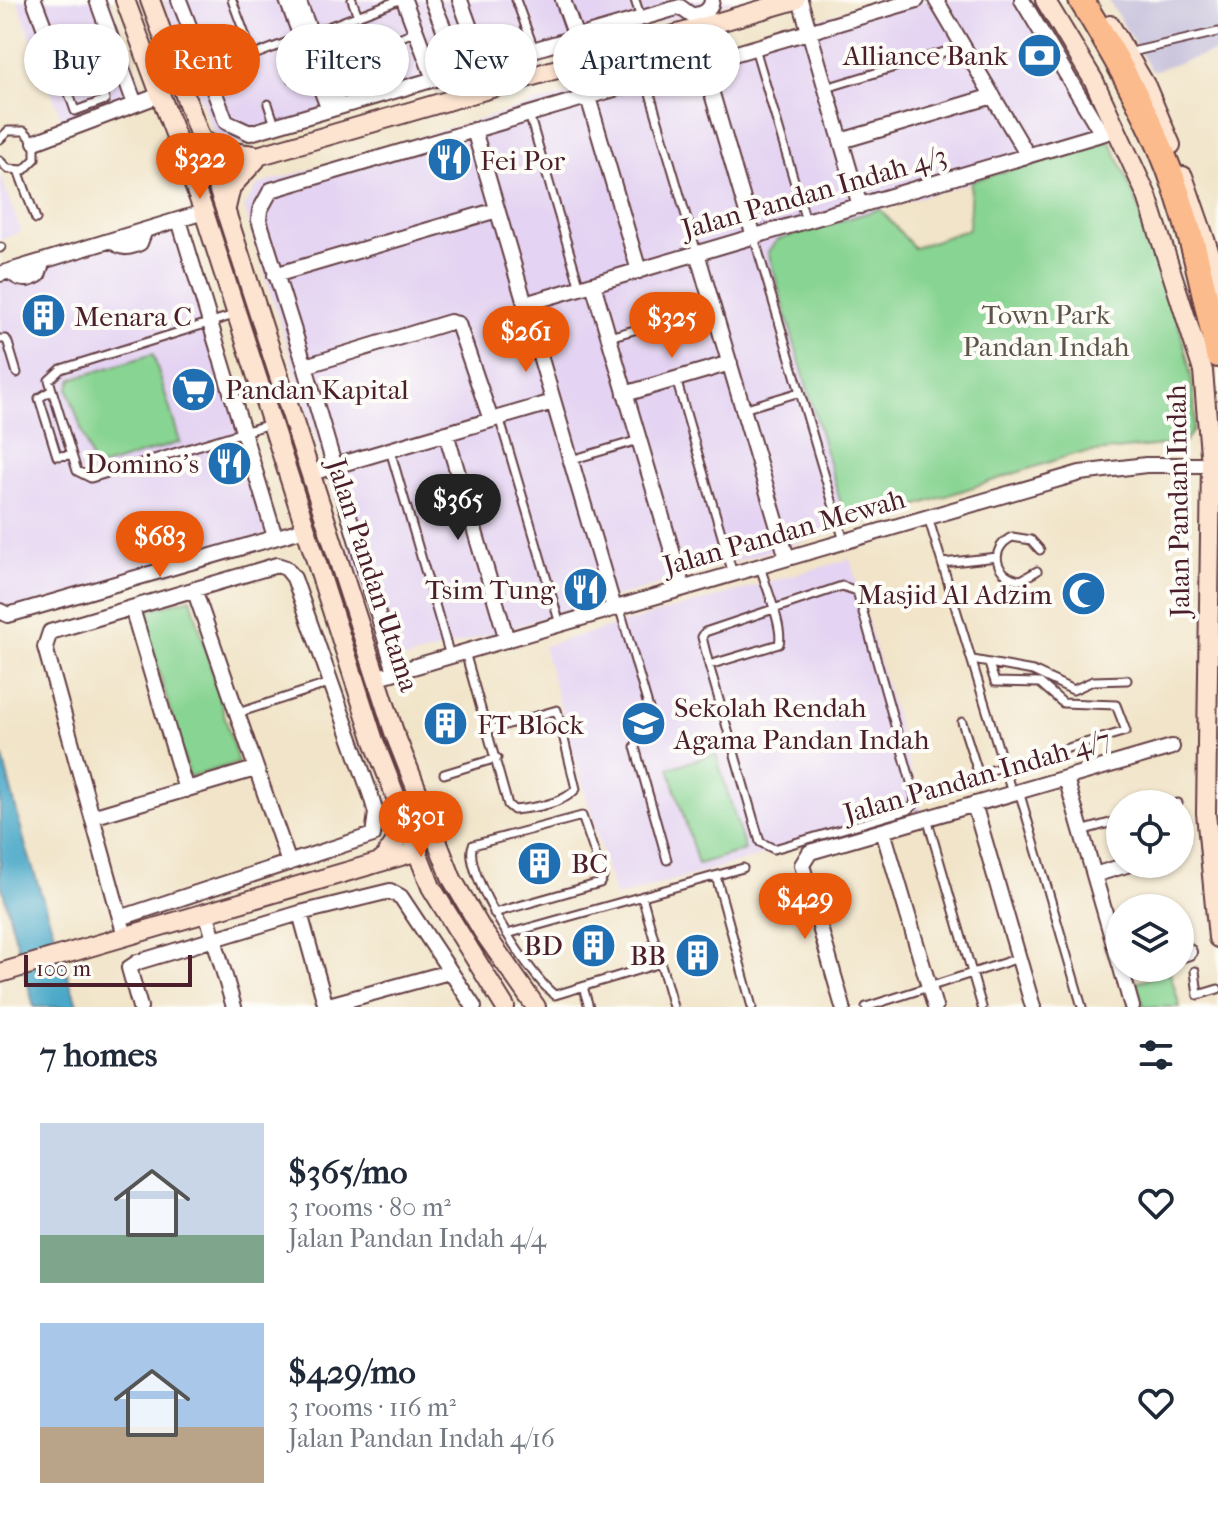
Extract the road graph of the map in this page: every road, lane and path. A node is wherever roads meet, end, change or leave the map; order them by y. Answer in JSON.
{"nodes":[{"id":1,"x":34,"y":0,"type":"edge"},
{"id":2,"x":97,"y":0,"type":"edge"},
{"id":3,"x":125,"y":0,"type":"edge"},
{"id":4,"x":150,"y":0,"type":"edge"},
{"id":5,"x":179,"y":0,"type":"edge"},
{"id":6,"x":232,"y":0,"type":"edge"},
{"id":7,"x":287,"y":0,"type":"edge"},
{"id":8,"x":298,"y":0,"type":"edge"},
{"id":9,"x":352,"y":0,"type":"edge"},
{"id":10,"x":402,"y":0,"type":"edge"},
{"id":11,"x":432,"y":0,"type":"edge"},
{"id":12,"x":460,"y":0,"type":"edge"},
{"id":13,"x":516,"y":0,"type":"edge"},
{"id":14,"x":563,"y":0,"type":"edge"},
{"id":15,"x":572,"y":0,"type":"edge"},
{"id":16,"x":635,"y":0,"type":"edge"},
{"id":17,"x":712,"y":0,"type":"edge"},
{"id":18,"x":797,"y":0,"type":"edge"},
{"id":19,"x":917,"y":0,"type":"edge"},
{"id":20,"x":936,"y":0,"type":"edge"},
{"id":21,"x":1022,"y":0,"type":"edge"},
{"id":22,"x":1081,"y":0,"type":"edge"},
{"id":23,"x":1095,"y":0,"type":"edge"},
{"id":24,"x":681,"y":3,"type":"edge"},
{"id":25,"x":1056,"y":4,"type":"edge"},
{"id":26,"x":358,"y":16,"type":"junction"},
{"id":27,"x":641,"y":18,"type":"junction"},
{"id":28,"x":702,"y":21,"type":"junction"},
{"id":29,"x":43,"y":24,"type":"edge"},
{"id":30,"x":106,"y":24,"type":"edge"},
{"id":31,"x":188,"y":24,"type":"edge"},
{"id":32,"x":241,"y":24,"type":"edge"},
{"id":33,"x":300,"y":24,"type":"edge"},
{"id":34,"x":303,"y":24,"type":"edge"},
{"id":35,"x":336,"y":24,"type":"edge"},
{"id":36,"x":441,"y":24,"type":"edge"},
{"id":37,"x":469,"y":24,"type":"edge"},
{"id":38,"x":525,"y":24,"type":"edge"},
{"id":39,"x":574,"y":24,"type":"edge"},
{"id":40,"x":577,"y":24,"type":"edge"},
{"id":41,"x":621,"y":24,"type":"edge"},
{"id":42,"x":693,"y":24,"type":"edge"},
{"id":43,"x":416,"y":31,"type":"junction"},
{"id":44,"x":809,"y":32,"type":"junction"},
{"id":45,"x":1218,"y":32,"type":"edge"},
{"id":46,"x":409,"y":34,"type":"edge"},
{"id":47,"x":964,"y":46,"type":"junction"},
{"id":48,"x":755,"y":48,"type":"junction"},
{"id":49,"x":740,"y":52,"type":"edge"},
{"id":50,"x":1126,"y":53,"type":"junction"},
{"id":51,"x":145,"y":54,"type":"edge"},
{"id":52,"x":425,"y":55,"type":"edge"},
{"id":53,"x":129,"y":87,"type":"edge"},
{"id":54,"x":826,"y":88,"type":"junction"},
{"id":55,"x":70,"y":96,"type":"edge"},
{"id":56,"x":103,"y":96,"type":"edge"},
{"id":57,"x":157,"y":96,"type":"edge"},
{"id":58,"x":160,"y":96,"type":"edge"},
{"id":59,"x":216,"y":96,"type":"edge"},
{"id":60,"x":328,"y":96,"type":"edge"},
{"id":61,"x":331,"y":96,"type":"edge"},
{"id":62,"x":378,"y":96,"type":"edge"},
{"id":63,"x":463,"y":96,"type":"edge"},
{"id":64,"x":590,"y":96,"type":"edge"},
{"id":65,"x":651,"y":96,"type":"edge"},
{"id":66,"x":713,"y":96,"type":"edge"},
{"id":67,"x":993,"y":96,"type":"junction"},
{"id":68,"x":587,"y":97,"type":"junction"},
{"id":69,"x":135,"y":104,"type":"junction"},
{"id":70,"x":268,"y":104,"type":"dead end"},
{"id":71,"x":334,"y":109,"type":"junction"},
{"id":72,"x":529,"y":114,"type":"junction"},
{"id":73,"x":276,"y":126,"type":"junction"},
{"id":74,"x":474,"y":130,"type":"junction"},
{"id":75,"x":1110,"y":132,"type":"junction"},
{"id":76,"x":1,"y":136,"type":"edge"},
{"id":77,"x":202,"y":140,"type":"junction"},
{"id":78,"x":841,"y":141,"type":"junction"},
{"id":79,"x":35,"y":142,"type":"junction"},
{"id":80,"x":181,"y":149,"type":"junction"},
{"id":81,"x":261,"y":155,"type":"junction"},
{"id":82,"x":1028,"y":156,"type":"junction"},
{"id":83,"x":0,"y":161,"type":"edge"},
{"id":84,"x":18,"y":170,"type":"junction"},
{"id":85,"x":213,"y":172,"type":"junction"},
{"id":86,"x":860,"y":206,"type":"junction"},
{"id":87,"x":497,"y":210,"type":"junction"},
{"id":88,"x":1176,"y":211,"type":"junction"},
{"id":89,"x":205,"y":217,"type":"junction"},
{"id":90,"x":227,"y":217,"type":"junction"},
{"id":91,"x":36,"y":219,"type":"dead end"},
{"id":92,"x":179,"y":220,"type":"junction"},
{"id":93,"x":806,"y":221,"type":"junction"},
{"id":94,"x":754,"y":237,"type":"junction"},
{"id":95,"x":1213,"y":250,"type":"edge"},
{"id":96,"x":697,"y":253,"type":"junction"},
{"id":97,"x":639,"y":271,"type":"junction"},
{"id":98,"x":5,"y":273,"type":"edge"},
{"id":99,"x":275,"y":275,"type":"junction"},
{"id":100,"x":586,"y":286,"type":"junction"},
{"id":101,"x":1218,"y":300,"type":"edge"},
{"id":102,"x":525,"y":304,"type":"junction"},
{"id":103,"x":713,"y":308,"type":"junction"},
{"id":104,"x":237,"y":314,"type":"junction"},
{"id":105,"x":210,"y":322,"type":"junction"},
{"id":106,"x":609,"y":337,"type":"junction"},
{"id":107,"x":0,"y":339,"type":"edge"},
{"id":108,"x":1207,"y":349,"type":"edge"},
{"id":109,"x":730,"y":363,"type":"junction"},
{"id":110,"x":305,"y":366,"type":"junction"},
{"id":111,"x":17,"y":373,"type":"dead end"},
{"id":112,"x":676,"y":379,"type":"junction"},
{"id":113,"x":52,"y":390,"type":"junction"},
{"id":114,"x":800,"y":392,"type":"junction"},
{"id":115,"x":625,"y":394,"type":"junction"},
{"id":116,"x":553,"y":402,"type":"junction"},
{"id":117,"x":743,"y":409,"type":"junction"},
{"id":118,"x":495,"y":419,"type":"junction"},
{"id":119,"x":272,"y":423,"type":"junction"},
{"id":120,"x":244,"y":432,"type":"junction"},
{"id":121,"x":446,"y":433,"type":"junction"},
{"id":122,"x":639,"y":440,"type":"junction"},
{"id":123,"x":390,"y":450,"type":"junction"},
{"id":124,"x":72,"y":455,"type":"junction"},
{"id":125,"x":571,"y":460,"type":"junction"},
{"id":126,"x":1211,"y":465,"type":"junction"},
{"id":127,"x":334,"y":466,"type":"junction"},
{"id":128,"x":311,"y":473,"type":"junction"},
{"id":129,"x":928,"y":517,"type":"junction"},
{"id":130,"x":305,"y":529,"type":"junction"},
{"id":131,"x":275,"y":537,"type":"junction"},
{"id":132,"x":844,"y":542,"type":"junction"},
{"id":133,"x":1040,"y":550,"type":"dead end"},
{"id":134,"x":997,"y":557,"type":"junction"},
{"id":135,"x":787,"y":558,"type":"junction"},
{"id":136,"x":943,"y":563,"type":"junction"},
{"id":137,"x":760,"y":566,"type":"junction"},
{"id":138,"x":1037,"y":571,"type":"dead end"},
{"id":139,"x":733,"y":574,"type":"junction"},
{"id":140,"x":683,"y":588,"type":"junction"},
{"id":141,"x":194,"y":589,"type":"junction"},
{"id":142,"x":617,"y":607,"type":"junction"},
{"id":143,"x":132,"y":608,"type":"junction"},
{"id":144,"x":0,"y":611,"type":"edge"},
{"id":145,"x":773,"y":611,"type":"junction"},
{"id":146,"x":560,"y":624,"type":"junction"},
{"id":147,"x":507,"y":640,"type":"junction"},
{"id":148,"x":465,"y":652,"type":"junction"},
{"id":149,"x":450,"y":656,"type":"junction"},
{"id":150,"x":973,"y":660,"type":"junction"},
{"id":151,"x":989,"y":664,"type":"junction"},
{"id":152,"x":709,"y":665,"type":"junction"},
{"id":153,"x":395,"y":672,"type":"junction"},
{"id":154,"x":375,"y":678,"type":"junction"},
{"id":155,"x":1127,"y":680,"type":"dead end"},
{"id":156,"x":330,"y":683,"type":"junction"},
{"id":157,"x":235,"y":714,"type":"junction"},
{"id":158,"x":962,"y":722,"type":"dead end"},
{"id":159,"x":488,"y":730,"type":"junction"},
{"id":160,"x":1172,"y":747,"type":"dead end"},
{"id":161,"x":497,"y":758,"type":"junction"},
{"id":162,"x":255,"y":769,"type":"junction"},
{"id":163,"x":1005,"y":769,"type":"junction"},
{"id":164,"x":444,"y":774,"type":"dead end"},
{"id":165,"x":1066,"y":778,"type":"junction"},
{"id":166,"x":186,"y":790,"type":"junction"},
{"id":167,"x":1016,"y":792,"type":"junction"},
{"id":168,"x":974,"y":804,"type":"junction"},
{"id":169,"x":401,"y":806,"type":"junction"},
{"id":170,"x":92,"y":817,"type":"junction"},
{"id":171,"x":927,"y":818,"type":"junction"},
{"id":172,"x":1106,"y":824,"type":"edge"},
{"id":173,"x":433,"y":825,"type":"junction"},
{"id":174,"x":883,"y":831,"type":"junction"},
{"id":175,"x":1081,"y":831,"type":"junction"},
{"id":176,"x":418,"y":851,"type":"junction"},
{"id":177,"x":383,"y":860,"type":"junction"},
{"id":178,"x":667,"y":860,"type":"dead end"},
{"id":179,"x":289,"y":863,"type":"junction"},
{"id":180,"x":743,"y":868,"type":"dead end"},
{"id":181,"x":1106,"y":871,"type":"edge"},
{"id":182,"x":1094,"y":875,"type":"junction"},
{"id":183,"x":716,"y":876,"type":"junction"},
{"id":184,"x":452,"y":879,"type":"junction"},
{"id":185,"x":431,"y":887,"type":"junction"},
{"id":186,"x":642,"y":896,"type":"junction"},
{"id":187,"x":1106,"y":911,"type":"edge"},
{"id":188,"x":206,"y":912,"type":"junction"},
{"id":189,"x":300,"y":913,"type":"junction"},
{"id":190,"x":494,"y":913,"type":"junction"},
{"id":191,"x":122,"y":927,"type":"junction"},
{"id":192,"x":507,"y":934,"type":"junction"},
{"id":193,"x":1218,"y":938,"type":"edge"},
{"id":194,"x":214,"y":939,"type":"junction"},
{"id":195,"x":1019,"y":958,"type":"junction"},
{"id":196,"x":661,"y":963,"type":"junction"},
{"id":197,"x":7,"y":970,"type":"edge"},
{"id":198,"x":1195,"y":971,"type":"dead end"},
{"id":199,"x":449,"y":972,"type":"junction"},
{"id":200,"x":972,"y":974,"type":"junction"},
{"id":201,"x":1128,"y":982,"type":"edge"},
{"id":202,"x":583,"y":987,"type":"junction"},
{"id":203,"x":929,"y":988,"type":"junction"},
{"id":204,"x":1218,"y":989,"type":"edge"},
{"id":205,"x":326,"y":1006,"type":"edge"},
{"id":206,"x":140,"y":1007,"type":"edge"},
{"id":207,"x":234,"y":1007,"type":"edge"},
{"id":208,"x":474,"y":1007,"type":"edge"},
{"id":209,"x":505,"y":1007,"type":"edge"},
{"id":210,"x":536,"y":1007,"type":"edge"},
{"id":211,"x":589,"y":1007,"type":"edge"},
{"id":212,"x":673,"y":1007,"type":"edge"},
{"id":213,"x":752,"y":1007,"type":"edge"},
{"id":214,"x":843,"y":1007,"type":"edge"},
{"id":215,"x":866,"y":1007,"type":"edge"},
{"id":216,"x":935,"y":1007,"type":"edge"},
{"id":217,"x":982,"y":1007,"type":"edge"},
{"id":218,"x":1033,"y":1007,"type":"edge"},
{"id":219,"x":1082,"y":1007,"type":"edge"},
{"id":220,"x":1132,"y":1007,"type":"edge"}],
"edges":[{"from":1,"to":29,"type":"street"},
{"from":2,"to":30,"type":"street"},
{"from":3,"to":51,"type":"main road","name":"Jalan Pandan Utama"},
{"from":4,"to":77,"type":"main road","name":"Jalan Pandan Utama"},
{"from":5,"to":31,"type":"street"},
{"from":6,"to":32,"type":"lane"},
{"from":7,"to":33,"type":"street"},
{"from":8,"to":34,"type":"street"},
{"from":9,"to":26,"type":"lane"},
{"from":10,"to":26,"type":"lane"},
{"from":10,"to":43,"type":"street"},
{"from":11,"to":36,"type":"street"},
{"from":12,"to":37,"type":"street"},
{"from":13,"to":38,"type":"lane"},
{"from":14,"to":39,"type":"street"},
{"from":15,"to":40,"type":"street"},
{"from":16,"to":27,"type":"lane"},
{"from":17,"to":28,"type":"street"},
{"from":18,"to":28,"type":"main road"},
{"from":18,"to":44,"type":"street"},
{"from":19,"to":44,"type":"street"},
{"from":20,"to":47,"type":"street"},
{"from":21,"to":75,"type":"street"},
{"from":22,"to":88,"type":"highway"},
{"from":23,"to":50,"type":"main road"},
{"from":24,"to":27,"type":"street"},
{"from":24,"to":28,"type":"street"},
{"from":25,"to":75,"type":"main road","name":"Jalan Pandan Indah"},
{"from":25,"to":88,"type":"highway"},
{"from":26,"to":35,"type":"lane"},
{"from":27,"to":41,"type":"street"},
{"from":28,"to":42,"type":"main road"},
{"from":43,"to":46,"type":"lane"},
{"from":43,"to":52,"type":"street"},
{"from":44,"to":48,"type":"street"},
{"from":44,"to":54,"type":"street"},
{"from":45,"to":50,"type":"lane"},
{"from":47,"to":54,"type":"lane"},
{"from":47,"to":67,"type":"street"},
{"from":48,"to":49,"type":"street"},
{"from":48,"to":93,"type":"lane"},
{"from":50,"to":95,"type":"main road"},
{"from":53,"to":69,"type":"street"},
{"from":54,"to":78,"type":"street"},
{"from":55,"to":56,"type":"lane"},
{"from":57,"to":69,"type":"street"},
{"from":58,"to":80,"type":"main road","name":"Jalan Pandan Utama"},
{"from":59,"to":73,"type":"street"},
{"from":60,"to":71,"type":"street"},
{"from":61,"to":71,"type":"street"},
{"from":62,"to":71,"type":"street"},
{"from":63,"to":81,"type":"main road"},
{"from":64,"to":68,"type":"street"},
{"from":65,"to":96,"type":"lane"},
{"from":66,"to":94,"type":"street"},
{"from":67,"to":78,"type":"street"},
{"from":67,"to":82,"type":"street"},
{"from":68,"to":72,"type":"street"},
{"from":68,"to":97,"type":"street"},
{"from":69,"to":79,"type":"street"},
{"from":70,"to":73,"type":"lane"},
{"from":71,"to":73,"type":"street"},
{"from":72,"to":74,"type":"street"},
{"from":72,"to":100,"type":"lane"},
{"from":74,"to":87,"type":"street"},
{"from":74,"to":99,"type":"street"},
{"from":75,"to":82,"type":"street","name":"Jalan Pandan Indah 4/3"},
{"from":75,"to":108,"type":"main road","name":"Jalan Pandan Indah"},
{"from":76,"to":79,"type":"lane"},
{"from":77,"to":81,"type":"main road"},
{"from":77,"to":85,"type":"main road","name":"Jalan Pandan Utama"},
{"from":78,"to":86,"type":"street"},
{"from":79,"to":84,"type":"lane"},
{"from":80,"to":85,"type":"main road"},
{"from":80,"to":89,"type":"main road","name":"Jalan Pandan Utama"},
{"from":81,"to":85,"type":"main road"},
{"from":81,"to":90,"type":"main road"},
{"from":82,"to":86,"type":"street","name":"Jalan Pandan Indah 4/3"},
{"from":83,"to":84,"type":"lane"},
{"from":84,"to":91,"type":"lane"},
{"from":85,"to":89,"type":"main road"},
{"from":85,"to":90,"type":"main road","name":"Jalan Pandan Utama"},
{"from":86,"to":93,"type":"street","name":"Jalan Pandan Indah 4/3"},
{"from":87,"to":99,"type":"street"},
{"from":87,"to":102,"type":"street"},
{"from":88,"to":108,"type":"highway"},
{"from":89,"to":92,"type":"street"},
{"from":89,"to":104,"type":"main road","name":"Jalan Pandan Utama"},
{"from":90,"to":128,"type":"main road","name":"Jalan Pandan Utama"},
{"from":92,"to":98,"type":"street"},
{"from":92,"to":105,"type":"street"},
{"from":93,"to":94,"type":"street","name":"Jalan Pandan Indah 4/3"},
{"from":94,"to":96,"type":"street","name":"Jalan Pandan Indah 4/3"},
{"from":94,"to":114,"type":"lane"},
{"from":95,"to":101,"type":"main road"},
{"from":96,"to":97,"type":"street","name":"Jalan Pandan Indah 4/3"},
{"from":96,"to":103,"type":"street"},
{"from":97,"to":100,"type":"street","name":"Jalan Pandan Indah 4/3"},
{"from":99,"to":110,"type":"street"},
{"from":100,"to":102,"type":"street","name":"Jalan Pandan Indah 4/3"},
{"from":100,"to":106,"type":"street"},
{"from":102,"to":116,"type":"street"},
{"from":103,"to":106,"type":"lane"},
{"from":103,"to":109,"type":"street"},
{"from":104,"to":105,"type":"lane"},
{"from":104,"to":119,"type":"main road","name":"Jalan Pandan Utama"},
{"from":105,"to":113,"type":"lane"},
{"from":105,"to":120,"type":"street"},
{"from":106,"to":115,"type":"street"},
{"from":107,"to":111,"type":"lane"},
{"from":108,"to":126,"type":"main road","name":"Jalan Pandan Indah"},
{"from":109,"to":112,"type":"street"},
{"from":109,"to":117,"type":"street"},
{"from":110,"to":118,"type":"street"},
{"from":110,"to":127,"type":"street"},
{"from":112,"to":115,"type":"street"},
{"from":112,"to":139,"type":"lane"},
{"from":113,"to":124,"type":"lane"},
{"from":113,"to":124,"type":"lane"},
{"from":114,"to":117,"type":"lane"},
{"from":114,"to":132,"type":"lane"},
{"from":115,"to":122,"type":"street"},
{"from":116,"to":118,"type":"street"},
{"from":116,"to":125,"type":"street"},
{"from":117,"to":135,"type":"street"},
{"from":118,"to":121,"type":"street"},
{"from":118,"to":146,"type":"lane"},
{"from":119,"to":120,"type":"lane"},
{"from":119,"to":130,"type":"main road","name":"Jalan Pandan Utama"},
{"from":120,"to":124,"type":"lane"},
{"from":120,"to":131,"type":"street"},
{"from":121,"to":123,"type":"street"},
{"from":121,"to":147,"type":"street"},
{"from":122,"to":125,"type":"lane"},
{"from":122,"to":140,"type":"street"},
{"from":123,"to":127,"type":"street"},
{"from":123,"to":149,"type":"lane"},
{"from":125,"to":142,"type":"street"},
{"from":126,"to":129,"type":"street","name":"Jalan Pandan Mewah"},
{"from":126,"to":193,"type":"main road","name":"Jalan Pandan Indah"},
{"from":127,"to":128,"type":"street"},
{"from":127,"to":153,"type":"street"},
{"from":128,"to":130,"type":"main road"},
{"from":128,"to":154,"type":"main road","name":"Jalan Pandan Utama"},
{"from":129,"to":132,"type":"street","name":"Jalan Pandan Mewah"},
{"from":129,"to":136,"type":"lane"},
{"from":130,"to":131,"type":"street"},
{"from":130,"to":169,"type":"main road","name":"Jalan Pandan Utama"},
{"from":131,"to":144,"type":"street"},
{"from":132,"to":135,"type":"street","name":"Jalan Pandan Mewah"},
{"from":133,"to":134,"type":"lane"},
{"from":134,"to":136,"type":"lane"},
{"from":134,"to":138,"type":"lane"},
{"from":135,"to":137,"type":"street","name":"Jalan Pandan Mewah"},
{"from":136,"to":150,"type":"lane"},
{"from":137,"to":139,"type":"street","name":"Jalan Pandan Mewah"},
{"from":137,"to":145,"type":"lane"},
{"from":139,"to":140,"type":"street","name":"Jalan Pandan Mewah"},
{"from":140,"to":142,"type":"street","name":"Jalan Pandan Mewah"},
{"from":141,"to":143,"type":"street"},
{"from":141,"to":156,"type":"street"},
{"from":141,"to":157,"type":"street"},
{"from":142,"to":146,"type":"street","name":"Jalan Pandan Mewah"},
{"from":142,"to":178,"type":"lane"},
{"from":143,"to":166,"type":"street"},
{"from":143,"to":170,"type":"street"},
{"from":145,"to":152,"type":"lane"},
{"from":145,"to":152,"type":"lane"},
{"from":145,"to":152,"type":"lane"},
{"from":146,"to":147,"type":"street","name":"Jalan Pandan Mewah"},
{"from":147,"to":148,"type":"street","name":"Jalan Pandan Mewah"},
{"from":148,"to":149,"type":"street","name":"Jalan Pandan Mewah"},
{"from":148,"to":159,"type":"lane"},
{"from":149,"to":153,"type":"street","name":"Jalan Pandan Mewah"},
{"from":150,"to":151,"type":"lane"},
{"from":150,"to":163,"type":"lane"},
{"from":151,"to":155,"type":"lane"},
{"from":151,"to":163,"type":"lane"},
{"from":153,"to":154,"type":"street","name":"Jalan Pandan Mewah"},
{"from":154,"to":173,"type":"main road","name":"Jalan Pandan Utama"},
{"from":156,"to":157,"type":"lane"},
{"from":156,"to":179,"type":"street"},
{"from":157,"to":162,"type":"street"},
{"from":158,"to":163,"type":"lane"},
{"from":159,"to":161,"type":"lane"},
{"from":159,"to":161,"type":"lane"},
{"from":160,"to":165,"type":"street","name":"Jalan Pandan Indah 4/7"},
{"from":161,"to":164,"type":"lane"},
{"from":162,"to":166,"type":"street"},
{"from":162,"to":179,"type":"street"},
{"from":163,"to":167,"type":"lane"},
{"from":165,"to":167,"type":"street","name":"Jalan Pandan Indah 4/7"},
{"from":165,"to":175,"type":"street"},
{"from":166,"to":170,"type":"street"},
{"from":167,"to":168,"type":"street","name":"Jalan Pandan Indah 4/7"},
{"from":167,"to":219,"type":"lane"},
{"from":168,"to":171,"type":"street","name":"Jalan Pandan Indah 4/7"},
{"from":168,"to":195,"type":"street"},
{"from":169,"to":176,"type":"main road","name":"Jalan Pandan Utama"},
{"from":169,"to":177,"type":"main road"},
{"from":170,"to":191,"type":"street"},
{"from":171,"to":174,"type":"street","name":"Jalan Pandan Indah 4/7"},
{"from":171,"to":200,"type":"lane"},
{"from":172,"to":175,"type":"lane"},
{"from":173,"to":176,"type":"main road"},
{"from":173,"to":184,"type":"main road","name":"Jalan Pandan Utama"},
{"from":174,"to":203,"type":"street"},
{"from":174,"to":214,"type":"street","name":"Jalan Pandan Indah 4/7"},
{"from":175,"to":182,"type":"street"},
{"from":176,"to":177,"type":"main road"},
{"from":176,"to":184,"type":"main road"},
{"from":176,"to":185,"type":"main road","name":"Jalan Pandan Utama"},
{"from":177,"to":185,"type":"main road"},
{"from":177,"to":188,"type":"main road"},
{"from":179,"to":191,"type":"street"},
{"from":180,"to":183,"type":"lane"},
{"from":181,"to":182,"type":"street"},
{"from":182,"to":187,"type":"street"},
{"from":183,"to":186,"type":"lane"},
{"from":183,"to":213,"type":"lane"},
{"from":184,"to":210,"type":"main road","name":"Jalan Pandan Utama"},
{"from":185,"to":209,"type":"main road","name":"Jalan Pandan Utama"},
{"from":186,"to":192,"type":"lane"},
{"from":186,"to":196,"type":"lane"},
{"from":188,"to":191,"type":"main road"},
{"from":188,"to":194,"type":"street"},
{"from":189,"to":194,"type":"street"},
{"from":189,"to":199,"type":"street"},
{"from":189,"to":205,"type":"street"},
{"from":190,"to":190,"type":"lane"},
{"from":190,"to":192,"type":"lane"},
{"from":191,"to":197,"type":"main road"},
{"from":192,"to":202,"type":"lane"},
{"from":194,"to":206,"type":"street"},
{"from":194,"to":207,"type":"street"},
{"from":195,"to":200,"type":"lane"},
{"from":195,"to":218,"type":"street"},
{"from":196,"to":202,"type":"lane"},
{"from":196,"to":212,"type":"lane"},
{"from":198,"to":204,"type":"lane"},
{"from":199,"to":205,"type":"street"},
{"from":199,"to":208,"type":"street"},
{"from":200,"to":203,"type":"lane"},
{"from":200,"to":217,"type":"lane"},
{"from":201,"to":220,"type":"street"},
{"from":202,"to":211,"type":"lane"},
{"from":203,"to":215,"type":"lane"},
{"from":203,"to":216,"type":"street"}]}
